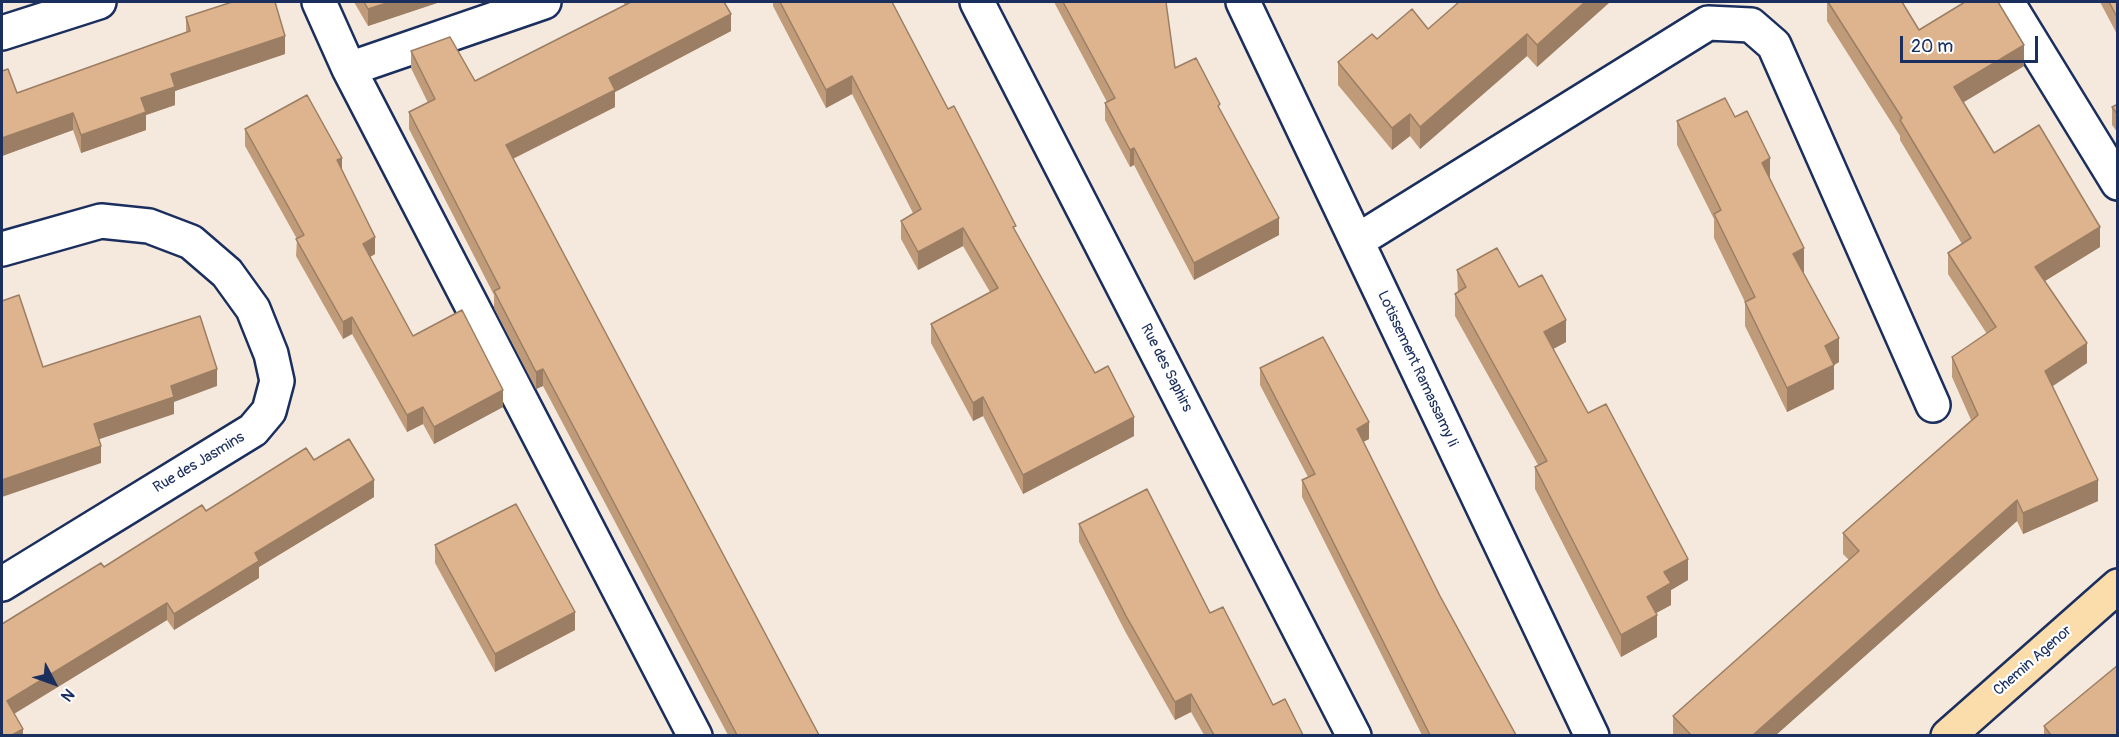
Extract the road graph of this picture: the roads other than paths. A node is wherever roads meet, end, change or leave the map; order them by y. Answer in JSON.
{"nodes":[{"id":1,"x":99,"y":2,"type":"edge"},
{"id":2,"x":319,"y":2,"type":"edge"},
{"id":3,"x":544,"y":2,"type":"edge"},
{"id":4,"x":977,"y":2,"type":"edge"},
{"id":5,"x":1243,"y":2,"type":"edge"},
{"id":6,"x":2007,"y":2,"type":"edge"},
{"id":7,"x":2,"y":33,"type":"edge"},
{"id":8,"x":349,"y":69,"type":"junction"},
{"id":9,"x":2118,"y":183,"type":"edge"},
{"id":10,"x":1357,"y":241,"type":"junction"},
{"id":11,"x":2,"y":249,"type":"edge"},
{"id":12,"x":1933,"y":405,"type":"dead end"},
{"id":13,"x":2,"y":584,"type":"edge"},
{"id":14,"x":2118,"y":586,"type":"edge"},
{"id":15,"x":695,"y":735,"type":"edge"},
{"id":16,"x":1354,"y":735,"type":"edge"},
{"id":17,"x":1592,"y":735,"type":"edge"},
{"id":18,"x":1948,"y":735,"type":"edge"}],
"edges":[{"from":1,"to":7,"type":"street"},
{"from":2,"to":8,"type":"street"},
{"from":3,"to":8,"type":"street"},
{"from":4,"to":16,"type":"street","name":"Rue des Saphirs"},
{"from":5,"to":10,"type":"street","name":"Lotissement Ramassamy Ii"},
{"from":6,"to":9,"type":"street"},
{"from":8,"to":15,"type":"street"},
{"from":10,"to":12,"type":"street"},
{"from":10,"to":17,"type":"street","name":"Lotissement Ramassamy Ii"},
{"from":11,"to":13,"type":"street","name":"Rue des Jasmins"},
{"from":14,"to":18,"type":"main road","name":"Chemin Agenor"}]}
